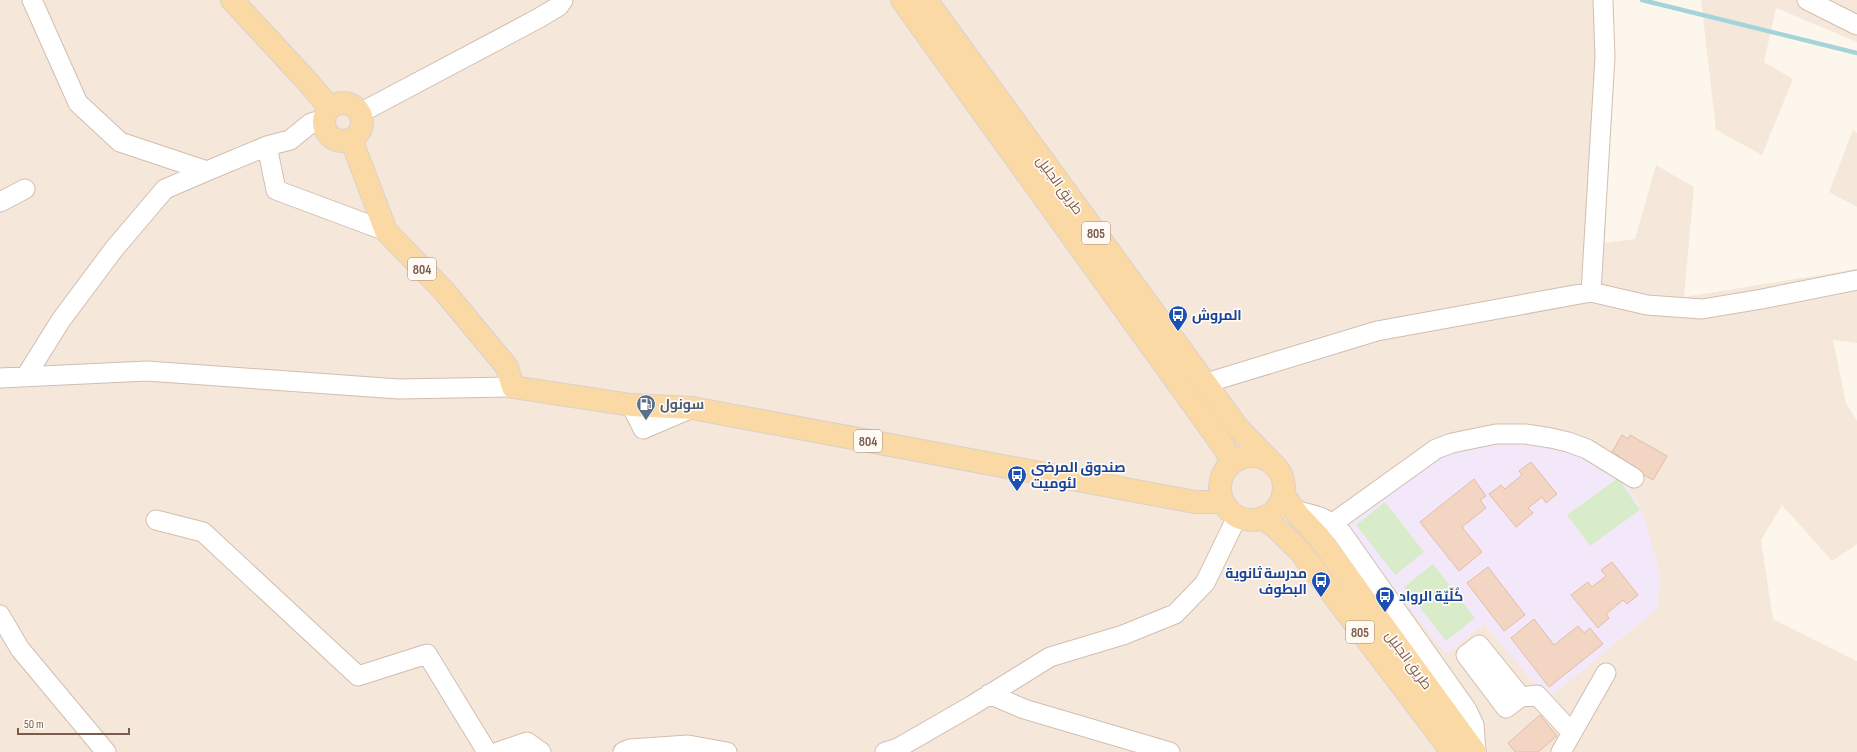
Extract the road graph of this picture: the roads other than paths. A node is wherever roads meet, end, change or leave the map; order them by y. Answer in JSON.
{"nodes":[{"id":1,"x":32,"y":0,"type":"edge"},
{"id":2,"x":232,"y":0,"type":"edge"},
{"id":3,"x":563,"y":0,"type":"edge"},
{"id":4,"x":902,"y":0,"type":"edge"},
{"id":5,"x":926,"y":0,"type":"edge"},
{"id":6,"x":1603,"y":0,"type":"edge"},
{"id":7,"x":1807,"y":0,"type":"edge"},
{"id":8,"x":1857,"y":25,"type":"edge"},
{"id":9,"x":360,"y":113,"type":"junction"},
{"id":10,"x":327,"y":114,"type":"junction"},
{"id":11,"x":351,"y":139,"type":"junction"},
{"id":12,"x":267,"y":146,"type":"junction"},
{"id":13,"x":207,"y":171,"type":"junction"},
{"id":14,"x":24,"y":189,"type":"dead end"},
{"id":15,"x":0,"y":202,"type":"edge"},
{"id":16,"x":386,"y":231,"type":"junction"},
{"id":17,"x":1857,"y":280,"type":"edge"},
{"id":18,"x":1591,"y":292,"type":"junction"},
{"id":19,"x":26,"y":376,"type":"junction"},
{"id":20,"x":0,"y":378,"type":"edge"},
{"id":21,"x":1206,"y":383,"type":"junction"},
{"id":22,"x":513,"y":386,"type":"junction"},
{"id":23,"x":1271,"y":462,"type":"junction"},
{"id":24,"x":1231,"y":464,"type":"junction"},
{"id":25,"x":1634,"y":478,"type":"dead end"},
{"id":26,"x":1288,"y":502,"type":"junction"},
{"id":27,"x":1230,"y":509,"type":"junction"},
{"id":28,"x":1262,"y":518,"type":"junction"},
{"id":29,"x":156,"y":520,"type":"dead end"},
{"id":30,"x":1333,"y":523,"type":"junction"},
{"id":31,"x":0,"y":615,"type":"edge"},
{"id":32,"x":1606,"y":673,"type":"dead end"},
{"id":33,"x":989,"y":694,"type":"junction"},
{"id":34,"x":1520,"y":697,"type":"dead end"},
{"id":35,"x":1572,"y":733,"type":"junction"},
{"id":36,"x":106,"y":752,"type":"edge"},
{"id":37,"x":487,"y":752,"type":"edge"},
{"id":38,"x":498,"y":752,"type":"edge"},
{"id":39,"x":541,"y":752,"type":"edge"},
{"id":40,"x":623,"y":752,"type":"edge"},
{"id":41,"x":727,"y":752,"type":"edge"},
{"id":42,"x":885,"y":752,"type":"edge"},
{"id":43,"x":1170,"y":752,"type":"edge"},
{"id":44,"x":1452,"y":752,"type":"edge"},
{"id":45,"x":1475,"y":752,"type":"edge"},
{"id":46,"x":1561,"y":752,"type":"edge"}],
"edges":[{"from":1,"to":13,"type":"street"},
{"from":2,"to":10,"type":"main road"},
{"from":3,"to":9,"type":"street"},
{"from":4,"to":24,"type":"main road","name":"طريق الجليل","number":"805"},
{"from":5,"to":21,"type":"main road","name":"طريق الجليل","number":"805"},
{"from":6,"to":18,"type":"street"},
{"from":7,"to":8,"type":"street"},
{"from":9,"to":10,"type":"main road"},
{"from":9,"to":11,"type":"main road"},
{"from":10,"to":11,"type":"main road"},
{"from":10,"to":12,"type":"street"},
{"from":11,"to":16,"type":"main road","number":"804"},
{"from":12,"to":13,"type":"street"},
{"from":12,"to":16,"type":"street"},
{"from":13,"to":19,"type":"street"},
{"from":14,"to":15,"type":"street"},
{"from":16,"to":22,"type":"main road","number":"804"},
{"from":17,"to":18,"type":"street"},
{"from":18,"to":21,"type":"street"},
{"from":19,"to":20,"type":"street"},
{"from":19,"to":22,"type":"street"},
{"from":21,"to":23,"type":"main road","name":"طريق الجليل","number":"805"},
{"from":22,"to":27,"type":"main road","number":"804"},
{"from":23,"to":24,"type":"main road"},
{"from":23,"to":26,"type":"main road","number":"805"},
{"from":24,"to":27,"type":"main road"},
{"from":25,"to":30,"type":"street"},
{"from":26,"to":28,"type":"main road"},
{"from":26,"to":30,"type":"street"},
{"from":26,"to":45,"type":"main road","name":"طريق الجليل","number":"805"},
{"from":27,"to":28,"type":"main road"},
{"from":27,"to":33,"type":"street"},
{"from":28,"to":44,"type":"main road","name":"طريق الجليل","number":"805"},
{"from":29,"to":37,"type":"street"},
{"from":30,"to":45,"type":"street"},
{"from":31,"to":36,"type":"street"},
{"from":32,"to":35,"type":"street"},
{"from":33,"to":42,"type":"street"},
{"from":33,"to":43,"type":"street"},
{"from":34,"to":35,"type":"street"},
{"from":35,"to":46,"type":"street"},
{"from":38,"to":39,"type":"street"},
{"from":40,"to":41,"type":"street"}]}
